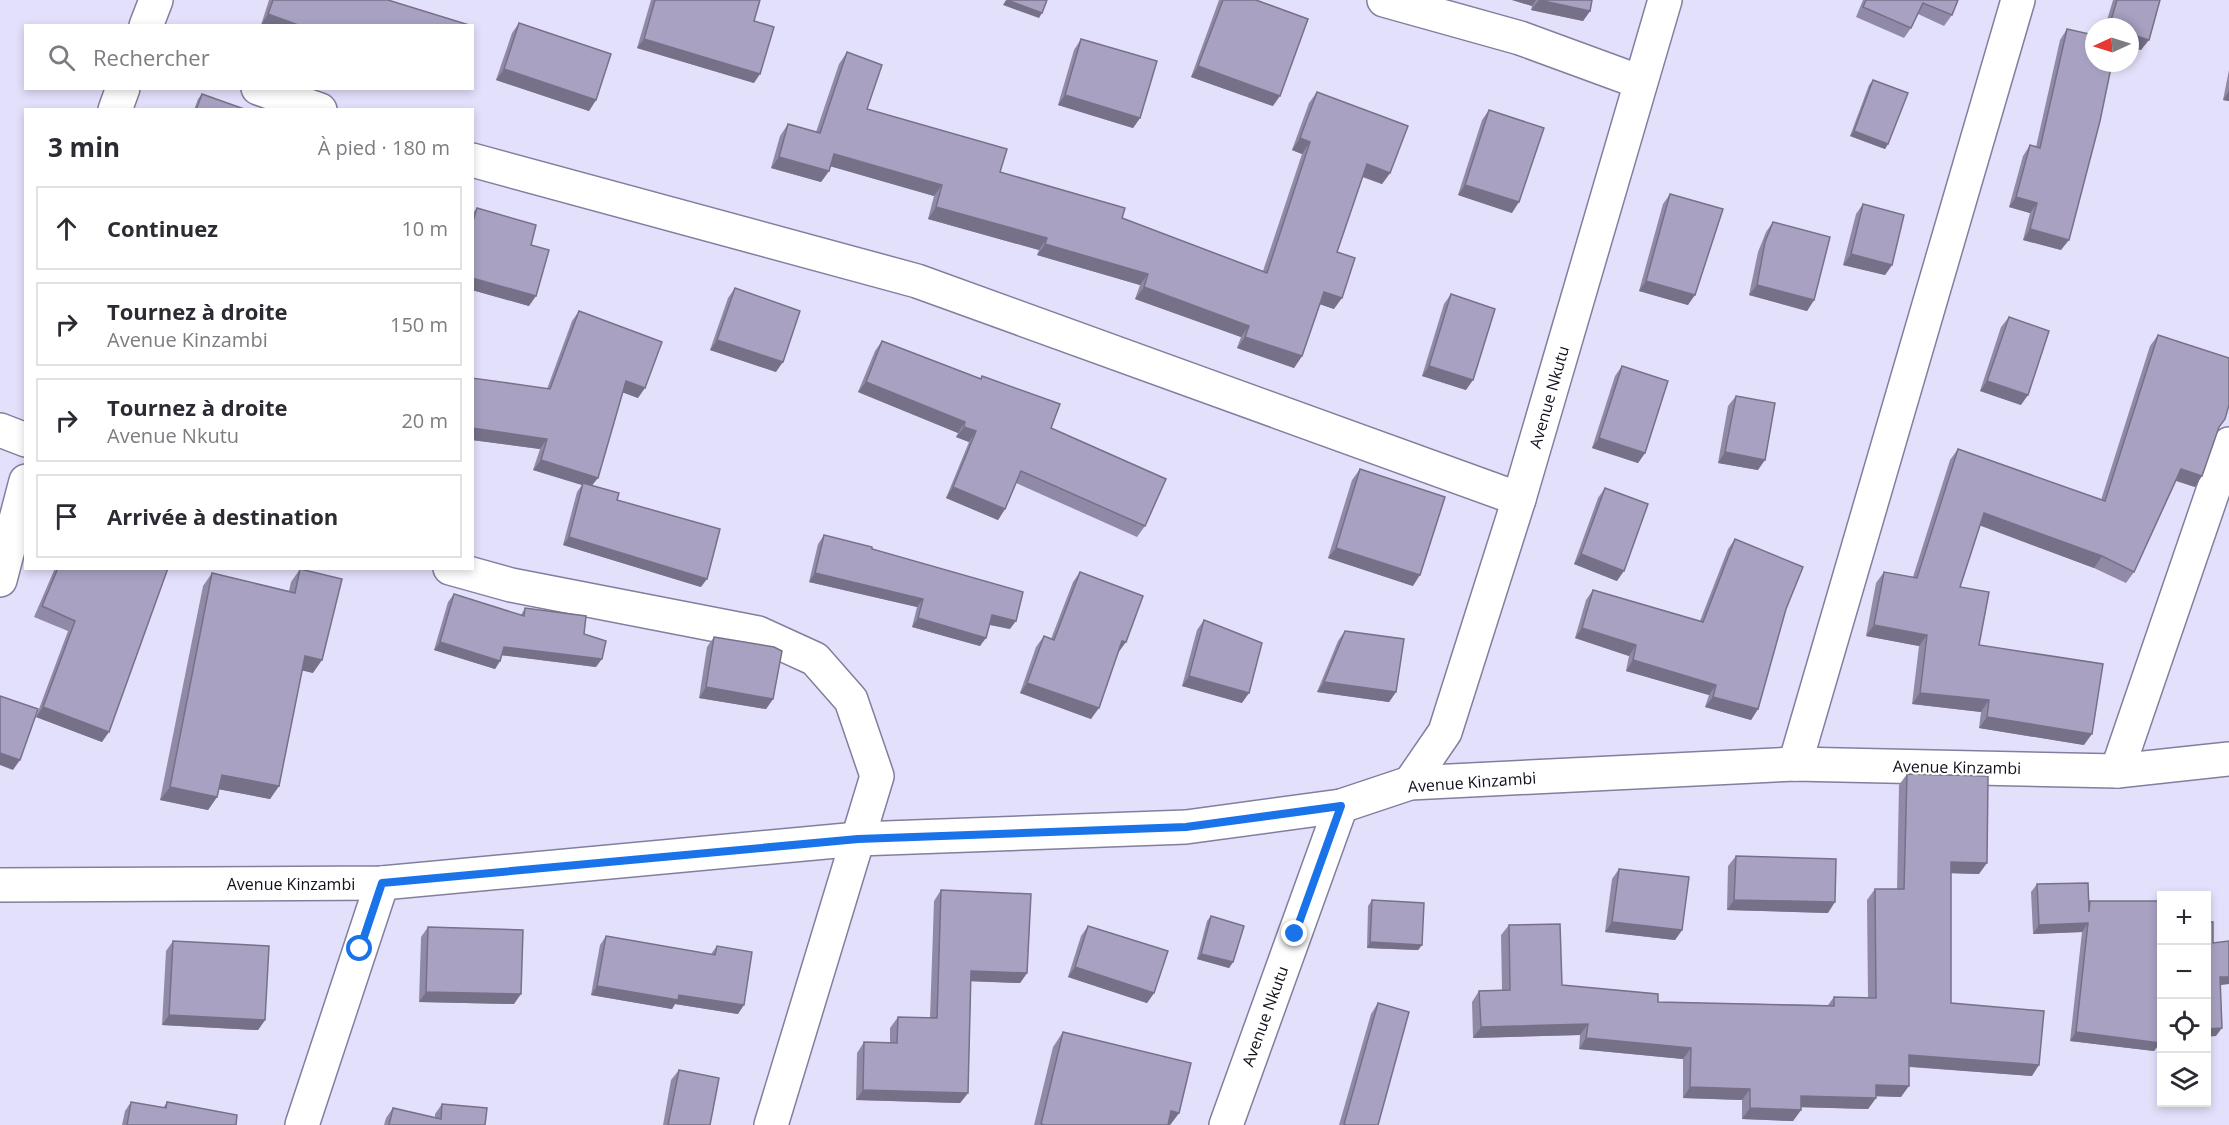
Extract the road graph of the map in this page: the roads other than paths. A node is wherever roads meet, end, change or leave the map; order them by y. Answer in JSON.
{"nodes":[{"id":1,"x":156,"y":0,"type":"edge"},
{"id":2,"x":1384,"y":0,"type":"edge"},
{"id":3,"x":1665,"y":0,"type":"edge"},
{"id":4,"x":2018,"y":0,"type":"edge"},
{"id":5,"x":147,"y":24,"type":"edge"},
{"id":6,"x":1640,"y":82,"type":"junction"},
{"id":7,"x":122,"y":90,"type":"edge"},
{"id":8,"x":264,"y":90,"type":"edge"},
{"id":9,"x":116,"y":108,"type":"edge"},
{"id":10,"x":314,"y":108,"type":"edge"},
{"id":11,"x":474,"y":161,"type":"edge"},
{"id":12,"x":0,"y":430,"type":"edge"},
{"id":13,"x":24,"y":439,"type":"edge"},
{"id":14,"x":2229,"y":444,"type":"edge"},
{"id":15,"x":24,"y":489,"type":"edge"},
{"id":16,"x":1519,"y":499,"type":"junction"},
{"id":17,"x":457,"y":570,"type":"edge"},
{"id":18,"x":0,"y":580,"type":"edge"},
{"id":19,"x":2229,"y":759,"type":"edge"},
{"id":20,"x":1795,"y":764,"type":"junction"},
{"id":21,"x":2117,"y":771,"type":"junction"},
{"id":22,"x":1410,"y":783,"type":"junction"},
{"id":23,"x":1341,"y":806,"type":"junction"},
{"id":24,"x":858,"y":839,"type":"junction"},
{"id":25,"x":382,"y":883,"type":"junction"},
{"id":26,"x":0,"y":885,"type":"edge"},
{"id":27,"x":302,"y":1125,"type":"edge"},
{"id":28,"x":771,"y":1125,"type":"edge"},
{"id":29,"x":1226,"y":1125,"type":"edge"}],
"edges":[{"from":1,"to":5,"type":"street"},
{"from":2,"to":6,"type":"street"},
{"from":3,"to":6,"type":"street","name":"Avenue Nkutu"},
{"from":4,"to":20,"type":"street"},
{"from":6,"to":16,"type":"street","name":"Avenue Nkutu"},
{"from":7,"to":9,"type":"street"},
{"from":8,"to":10,"type":"street"},
{"from":11,"to":16,"type":"street"},
{"from":12,"to":13,"type":"street"},
{"from":14,"to":21,"type":"street"},
{"from":15,"to":18,"type":"street"},
{"from":16,"to":22,"type":"street","name":"Avenue Nkutu"},
{"from":17,"to":24,"type":"street"},
{"from":19,"to":21,"type":"street","name":"Avenue Kinzambi"},
{"from":20,"to":21,"type":"street","name":"Avenue Kinzambi"},
{"from":20,"to":22,"type":"street","name":"Avenue Kinzambi"},
{"from":22,"to":23,"type":"street","name":"Avenue Kinzambi"},
{"from":23,"to":24,"type":"street","name":"Avenue Kinzambi"},
{"from":23,"to":29,"type":"street","name":"Avenue Nkutu"},
{"from":24,"to":25,"type":"street","name":"Avenue Kinzambi"},
{"from":24,"to":28,"type":"street"},
{"from":25,"to":26,"type":"street","name":"Avenue Kinzambi"},
{"from":25,"to":27,"type":"street"}]}
